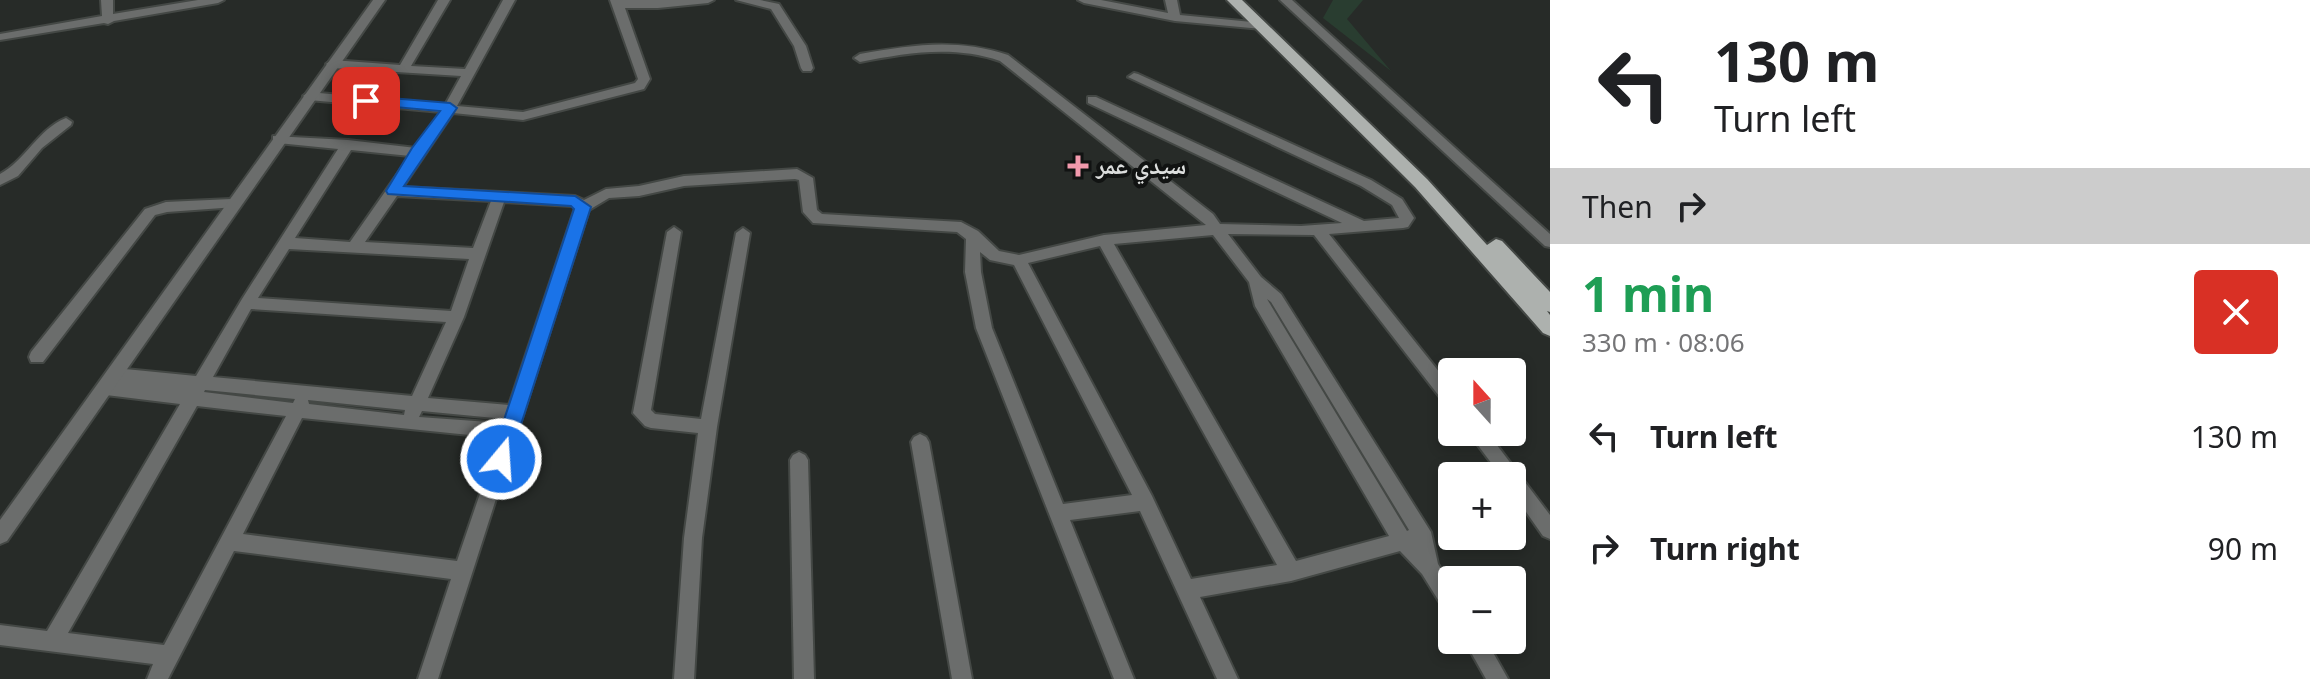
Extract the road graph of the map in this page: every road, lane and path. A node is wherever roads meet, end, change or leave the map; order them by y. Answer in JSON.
{"nodes":[{"id":1,"x":107,"y":0,"type":"edge"},
{"id":2,"x":218,"y":0,"type":"edge"},
{"id":3,"x":379,"y":0,"type":"edge"},
{"id":4,"x":444,"y":0,"type":"edge"},
{"id":5,"x":509,"y":0,"type":"edge"},
{"id":6,"x":708,"y":0,"type":"edge"},
{"id":7,"x":742,"y":0,"type":"edge"},
{"id":8,"x":1084,"y":0,"type":"edge"},
{"id":9,"x":1171,"y":0,"type":"edge"},
{"id":10,"x":1234,"y":0,"type":"edge"},
{"id":11,"x":1245,"y":0,"type":"edge"},
{"id":12,"x":1286,"y":0,"type":"edge"},
{"id":13,"x":616,"y":2,"type":"edge"},
{"id":14,"x":1175,"y":18,"type":"junction"},
{"id":15,"x":108,"y":21,"type":"junction"},
{"id":16,"x":1262,"y":26,"type":"junction"},
{"id":17,"x":0,"y":37,"type":"edge"},
{"id":18,"x":860,"y":58,"type":"dead end"},
{"id":19,"x":332,"y":64,"type":"junction"},
{"id":20,"x":404,"y":68,"type":"junction"},
{"id":21,"x":807,"y":68,"type":"dead end"},
{"id":22,"x":470,"y":73,"type":"junction"},
{"id":23,"x":1134,"y":77,"type":"dead end"},
{"id":24,"x":309,"y":96,"type":"junction"},
{"id":25,"x":1092,"y":100,"type":"dead end"},
{"id":26,"x":450,"y":108,"type":"junction"},
{"id":27,"x":66,"y":122,"type":"dead end"},
{"id":28,"x":278,"y":139,"type":"junction"},
{"id":29,"x":348,"y":144,"type":"junction"},
{"id":30,"x":417,"y":152,"type":"junction"},
{"id":31,"x":0,"y":180,"type":"edge"},
{"id":32,"x":394,"y":191,"type":"junction"},
{"id":33,"x":499,"y":197,"type":"junction"},
{"id":34,"x":231,"y":204,"type":"junction"},
{"id":35,"x":583,"y":207,"type":"junction"},
{"id":36,"x":1365,"y":228,"type":"junction"},
{"id":37,"x":1218,"y":229,"type":"junction"},
{"id":38,"x":1318,"y":230,"type":"junction"},
{"id":39,"x":674,"y":232,"type":"dead end"},
{"id":40,"x":743,"y":233,"type":"dead end"},
{"id":41,"x":973,"y":235,"type":"junction"},
{"id":42,"x":1104,"y":240,"type":"junction"},
{"id":43,"x":1550,"y":242,"type":"edge"},
{"id":44,"x":284,"y":243,"type":"junction"},
{"id":45,"x":354,"y":247,"type":"junction"},
{"id":46,"x":476,"y":254,"type":"junction"},
{"id":47,"x":1019,"y":260,"type":"junction"},
{"id":48,"x":1256,"y":281,"type":"junction"},
{"id":49,"x":247,"y":303,"type":"junction"},
{"id":50,"x":1550,"y":305,"type":"edge"},
{"id":51,"x":456,"y":317,"type":"junction"},
{"id":52,"x":1550,"y":328,"type":"edge"},
{"id":53,"x":37,"y":357,"type":"dead end"},
{"id":54,"x":110,"y":382,"type":"junction"},
{"id":55,"x":1438,"y":382,"type":"edge"},
{"id":56,"x":201,"y":383,"type":"junction"},
{"id":57,"x":308,"y":393,"type":"junction"},
{"id":58,"x":191,"y":400,"type":"junction"},
{"id":59,"x":416,"y":405,"type":"junction"},
{"id":60,"x":297,"y":411,"type":"junction"},
{"id":61,"x":516,"y":413,"type":"junction"},
{"id":62,"x":408,"y":423,"type":"junction"},
{"id":63,"x":708,"y":427,"type":"junction"},
{"id":64,"x":510,"y":431,"type":"junction"},
{"id":65,"x":920,"y":442,"type":"dead end"},
{"id":66,"x":1488,"y":446,"type":"edge"},
{"id":67,"x":799,"y":460,"type":"dead end"},
{"id":68,"x":1501,"y":462,"type":"edge"},
{"id":69,"x":1526,"y":496,"type":"edge"},
{"id":70,"x":1145,"y":502,"type":"junction"},
{"id":71,"x":1058,"y":513,"type":"junction"},
{"id":72,"x":1550,"y":530,"type":"edge"},
{"id":73,"x":0,"y":535,"type":"edge"},
{"id":74,"x":1424,"y":538,"type":"junction"},
{"id":75,"x":1402,"y":540,"type":"junction"},
{"id":76,"x":229,"y":541,"type":"junction"},
{"id":77,"x":1429,"y":567,"type":"junction"},
{"id":78,"x":464,"y":571,"type":"junction"},
{"id":79,"x":1291,"y":572,"type":"junction"},
{"id":80,"x":1438,"y":581,"type":"edge"},
{"id":81,"x":1188,"y":589,"type":"junction"},
{"id":82,"x":0,"y":635,"type":"edge"},
{"id":83,"x":52,"y":642,"type":"junction"},
{"id":84,"x":1483,"y":654,"type":"edge"},
{"id":85,"x":169,"y":656,"type":"junction"},
{"id":86,"x":157,"y":679,"type":"edge"},
{"id":87,"x":428,"y":679,"type":"edge"},
{"id":88,"x":684,"y":679,"type":"edge"},
{"id":89,"x":804,"y":679,"type":"edge"},
{"id":90,"x":962,"y":679,"type":"edge"},
{"id":91,"x":1124,"y":679,"type":"edge"},
{"id":92,"x":1228,"y":679,"type":"edge"},
{"id":93,"x":1498,"y":679,"type":"edge"}],
"edges":[{"from":1,"to":15,"type":"street"},
{"from":2,"to":15,"type":"street"},
{"from":3,"to":19,"type":"street"},
{"from":4,"to":20,"type":"street"},
{"from":5,"to":22,"type":"street"},
{"from":6,"to":13,"type":"street"},
{"from":7,"to":21,"type":"street"},
{"from":8,"to":14,"type":"street"},
{"from":9,"to":14,"type":"street"},
{"from":10,"to":16,"type":"main road"},
{"from":11,"to":50,"type":"main road"},
{"from":12,"to":43,"type":"street"},
{"from":13,"to":26,"type":"street"},
{"from":14,"to":16,"type":"street"},
{"from":15,"to":17,"type":"street"},
{"from":16,"to":52,"type":"main road"},
{"from":18,"to":37,"type":"street"},
{"from":19,"to":20,"type":"street"},
{"from":19,"to":24,"type":"street"},
{"from":20,"to":22,"type":"street"},
{"from":22,"to":26,"type":"street"},
{"from":23,"to":36,"type":"street"},
{"from":24,"to":26,"type":"street"},
{"from":24,"to":28,"type":"street"},
{"from":25,"to":36,"type":"street"},
{"from":26,"to":30,"type":"street"},
{"from":27,"to":31,"type":"street"},
{"from":28,"to":29,"type":"street"},
{"from":28,"to":34,"type":"street"},
{"from":29,"to":30,"type":"street"},
{"from":29,"to":44,"type":"street"},
{"from":30,"to":32,"type":"street"},
{"from":32,"to":33,"type":"street"},
{"from":32,"to":45,"type":"street"},
{"from":33,"to":35,"type":"street"},
{"from":33,"to":46,"type":"street"},
{"from":34,"to":53,"type":"street"},
{"from":34,"to":54,"type":"street"},
{"from":35,"to":41,"type":"street"},
{"from":35,"to":61,"type":"street"},
{"from":36,"to":38,"type":"street"},
{"from":37,"to":38,"type":"street"},
{"from":37,"to":42,"type":"street"},
{"from":37,"to":48,"type":"street"},
{"from":38,"to":55,"type":"street"},
{"from":39,"to":63,"type":"street"},
{"from":40,"to":63,"type":"street"},
{"from":41,"to":47,"type":"street"},
{"from":41,"to":71,"type":"street"},
{"from":42,"to":47,"type":"street"},
{"from":42,"to":79,"type":"street"},
{"from":44,"to":45,"type":"street"},
{"from":44,"to":49,"type":"street"},
{"from":45,"to":46,"type":"street"},
{"from":46,"to":51,"type":"street"},
{"from":47,"to":70,"type":"street"},
{"from":48,"to":74,"type":"street"},
{"from":48,"to":75,"type":"street"},
{"from":49,"to":51,"type":"street"},
{"from":49,"to":56,"type":"street"},
{"from":51,"to":59,"type":"street"},
{"from":54,"to":56,"type":"street"},
{"from":54,"to":58,"type":"street"},
{"from":54,"to":73,"type":"street"},
{"from":56,"to":57,"type":"street"},
{"from":56,"to":58,"type":"street"},
{"from":57,"to":59,"type":"street"},
{"from":57,"to":60,"type":"street"},
{"from":58,"to":60,"type":"street"},
{"from":58,"to":83,"type":"street"},
{"from":59,"to":61,"type":"street"},
{"from":59,"to":62,"type":"street"},
{"from":60,"to":62,"type":"street"},
{"from":60,"to":76,"type":"street"},
{"from":61,"to":64,"type":"street"},
{"from":62,"to":64,"type":"street"},
{"from":63,"to":88,"type":"street"},
{"from":64,"to":78,"type":"street"},
{"from":65,"to":90,"type":"street"},
{"from":66,"to":68,"type":"street"},
{"from":67,"to":89,"type":"street"},
{"from":69,"to":72,"type":"street"},
{"from":70,"to":71,"type":"street"},
{"from":70,"to":81,"type":"street"},
{"from":71,"to":91,"type":"street"},
{"from":74,"to":75,"type":"street"},
{"from":74,"to":77,"type":"street"},
{"from":75,"to":77,"type":"street"},
{"from":75,"to":79,"type":"street"},
{"from":76,"to":78,"type":"street"},
{"from":76,"to":85,"type":"street"},
{"from":77,"to":80,"type":"street"},
{"from":78,"to":87,"type":"street"},
{"from":79,"to":81,"type":"street"},
{"from":81,"to":92,"type":"street"},
{"from":82,"to":83,"type":"street"},
{"from":83,"to":85,"type":"street"},
{"from":84,"to":93,"type":"street"},
{"from":85,"to":86,"type":"street"}]}
